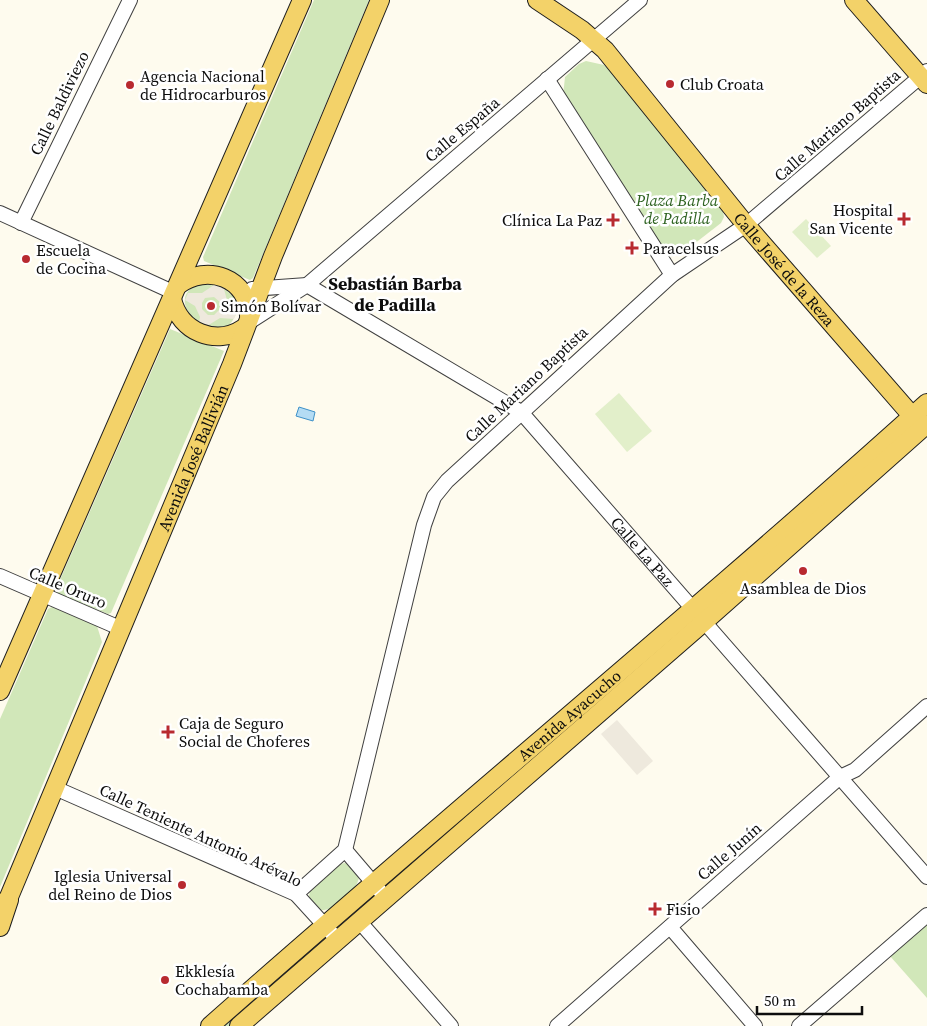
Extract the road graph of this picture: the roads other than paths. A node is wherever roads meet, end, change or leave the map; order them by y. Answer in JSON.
{"nodes":[{"id":1,"x":130,"y":0,"type":"edge"},
{"id":2,"x":302,"y":0,"type":"edge"},
{"id":3,"x":380,"y":0,"type":"edge"},
{"id":4,"x":537,"y":0,"type":"edge"},
{"id":5,"x":640,"y":0,"type":"edge"},
{"id":6,"x":854,"y":0,"type":"edge"},
{"id":7,"x":594,"y":39,"type":"junction"},
{"id":8,"x":925,"y":77,"type":"edge"},
{"id":9,"x":547,"y":80,"type":"junction"},
{"id":10,"x":0,"y":213,"type":"edge"},
{"id":11,"x":21,"y":223,"type":"junction"},
{"id":12,"x":746,"y":226,"type":"junction"},
{"id":13,"x":672,"y":275,"type":"junction"},
{"id":14,"x":237,"y":285,"type":"junction"},
{"id":15,"x":307,"y":285,"type":"junction"},
{"id":16,"x":260,"y":290,"type":"junction"},
{"id":17,"x":175,"y":292,"type":"junction"},
{"id":18,"x":247,"y":323,"type":"junction"},
{"id":19,"x":927,"y":403,"type":"edge"},
{"id":20,"x":522,"y":412,"type":"junction"},
{"id":21,"x":922,"y":425,"type":"edge"},
{"id":22,"x":0,"y":576,"type":"edge"},
{"id":23,"x":42,"y":594,"type":"junction"},
{"id":24,"x":699,"y":615,"type":"junction"},
{"id":25,"x":122,"y":629,"type":"junction"},
{"id":26,"x":0,"y":691,"type":"edge"},
{"id":27,"x":927,"y":706,"type":"edge"},
{"id":28,"x":503,"y":772,"type":"junction"},
{"id":29,"x":840,"y":776,"type":"junction"},
{"id":30,"x":514,"y":785,"type":"junction"},
{"id":31,"x":55,"y":788,"type":"junction"},
{"id":32,"x":345,"y":850,"type":"junction"},
{"id":33,"x":927,"y":877,"type":"edge"},
{"id":34,"x":373,"y":882,"type":"junction"},
{"id":35,"x":296,"y":894,"type":"junction"},
{"id":36,"x":385,"y":897,"type":"junction"},
{"id":37,"x":5,"y":904,"type":"edge"},
{"id":38,"x":927,"y":915,"type":"edge"},
{"id":39,"x":359,"y":920,"type":"junction"},
{"id":40,"x":324,"y":925,"type":"junction"},
{"id":41,"x":0,"y":927,"type":"edge"},
{"id":42,"x":670,"y":927,"type":"junction"},
{"id":43,"x":337,"y":940,"type":"junction"},
{"id":44,"x":210,"y":1026,"type":"edge"},
{"id":45,"x":239,"y":1026,"type":"edge"},
{"id":46,"x":451,"y":1026,"type":"edge"},
{"id":47,"x":557,"y":1026,"type":"edge"},
{"id":48,"x":755,"y":1026,"type":"edge"},
{"id":49,"x":799,"y":1026,"type":"edge"}],
"edges":[{"from":1,"to":11,"type":"street","name":"Calle Baldiviezo"},
{"from":2,"to":17,"type":"main road"},
{"from":3,"to":16,"type":"main road","name":"Avenida José Ballivián"},
{"from":4,"to":7,"type":"main road","name":"Calle José de la Reza"},
{"from":5,"to":7,"type":"street","name":"Calle España"},
{"from":6,"to":8,"type":"main road"},
{"from":7,"to":9,"type":"street","name":"Calle España"},
{"from":7,"to":12,"type":"main road","name":"Calle José de la Reza"},
{"from":8,"to":12,"type":"street","name":"Calle Mariano Baptista"},
{"from":9,"to":13,"type":"street"},
{"from":9,"to":15,"type":"street","name":"Calle España"},
{"from":10,"to":11,"type":"street"},
{"from":11,"to":17,"type":"street"},
{"from":12,"to":13,"type":"street","name":"Calle Mariano Baptista"},
{"from":12,"to":21,"type":"main road","name":"Calle José de la Reza"},
{"from":13,"to":20,"type":"street","name":"Calle Mariano Baptista"},
{"from":14,"to":16,"type":"street"},
{"from":14,"to":17,"type":"main road"},
{"from":14,"to":18,"type":"main road"},
{"from":15,"to":16,"type":"street"},
{"from":15,"to":18,"type":"street"},
{"from":15,"to":20,"type":"street","name":"Calle La Paz"},
{"from":16,"to":18,"type":"main road","name":"Avenida José Ballivián"},
{"from":17,"to":18,"type":"main road"},
{"from":17,"to":23,"type":"main road"},
{"from":18,"to":25,"type":"main road","name":"Avenida José Ballivián"},
{"from":19,"to":21,"type":"main road","name":"Avenida Ayacucho"},
{"from":20,"to":24,"type":"street","name":"Calle La Paz"},
{"from":20,"to":32,"type":"street","name":"Calle Mariano Baptista"},
{"from":21,"to":24,"type":"main road","name":"Avenida Ayacucho"},
{"from":22,"to":23,"type":"street","name":"Calle Oruro"},
{"from":23,"to":25,"type":"street","name":"Calle Oruro"},
{"from":23,"to":26,"type":"main road"},
{"from":24,"to":28,"type":"main road","name":"Avenida Ayacucho"},
{"from":24,"to":29,"type":"street","name":"Calle La Paz"},
{"from":24,"to":30,"type":"main road","name":"Avenida Ayacucho"},
{"from":25,"to":31,"type":"main road","name":"Avenida José Ballivián"},
{"from":27,"to":29,"type":"street","name":"Calle Junín"},
{"from":28,"to":30,"type":"main road"},
{"from":28,"to":34,"type":"main road","name":"Avenida Ayacucho"},
{"from":29,"to":33,"type":"street","name":"Calle La Paz"},
{"from":29,"to":42,"type":"street","name":"Calle Junín"},
{"from":30,"to":36,"type":"main road","name":"Avenida Ayacucho"},
{"from":31,"to":35,"type":"street","name":"Calle Teniente Antonio Arévalo"},
{"from":31,"to":37,"type":"main road","name":"Avenida José Ballivián"},
{"from":32,"to":34,"type":"street"},
{"from":32,"to":35,"type":"street"},
{"from":34,"to":36,"type":"street"},
{"from":34,"to":40,"type":"main road","name":"Avenida Ayacucho"},
{"from":35,"to":40,"type":"street","name":"Calle Teniente Antonio Arévalo"},
{"from":36,"to":39,"type":"main road","name":"Avenida Ayacucho"},
{"from":37,"to":41,"type":"main road","name":"Avenida José Ballivián"},
{"from":38,"to":49,"type":"street"},
{"from":39,"to":43,"type":"main road","name":"Avenida Ayacucho"},
{"from":39,"to":46,"type":"street"},
{"from":40,"to":43,"type":"street","name":"Calle Teniente Antonio Arévalo"},
{"from":40,"to":44,"type":"main road","name":"Avenida Ayacucho"},
{"from":42,"to":47,"type":"street","name":"Calle Junín"},
{"from":42,"to":48,"type":"street"},
{"from":43,"to":45,"type":"main road","name":"Avenida Ayacucho"}]}
